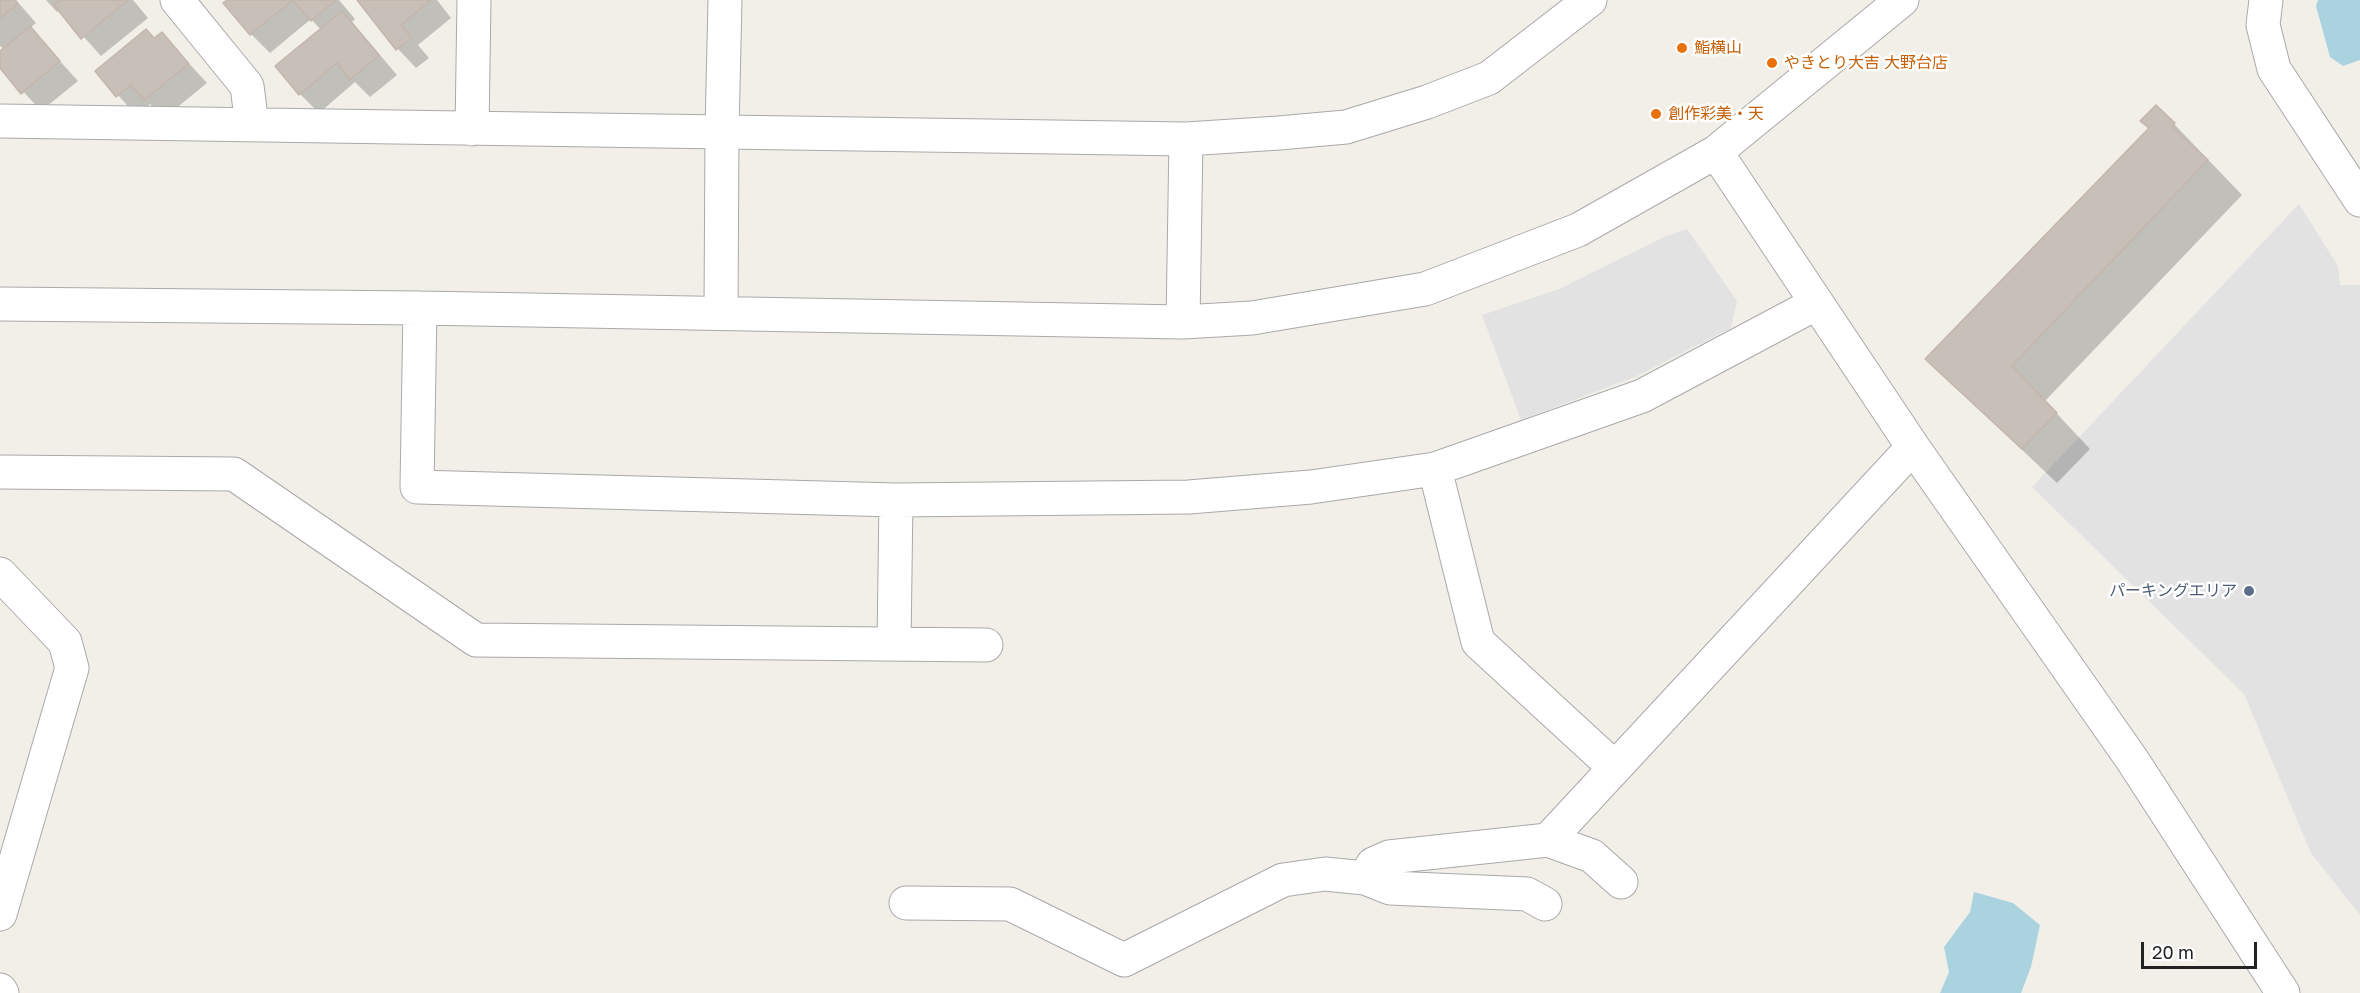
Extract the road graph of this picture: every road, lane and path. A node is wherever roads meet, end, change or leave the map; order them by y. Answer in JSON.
{"nodes":[{"id":1,"x":177,"y":0,"type":"edge"},
{"id":2,"x":474,"y":0,"type":"edge"},
{"id":3,"x":725,"y":0,"type":"edge"},
{"id":4,"x":1902,"y":0,"type":"edge"},
{"id":5,"x":2266,"y":0,"type":"edge"},
{"id":6,"x":1584,"y":2,"type":"edge"},
{"id":7,"x":0,"y":121,"type":"edge"},
{"id":8,"x":252,"y":125,"type":"junction"},
{"id":9,"x":472,"y":129,"type":"junction"},
{"id":10,"x":722,"y":132,"type":"junction"},
{"id":11,"x":1186,"y":139,"type":"junction"},
{"id":12,"x":1716,"y":152,"type":"junction"},
{"id":13,"x":2360,"y":200,"type":"edge"},
{"id":14,"x":1817,"y":303,"type":"junction"},
{"id":15,"x":0,"y":304,"type":"edge"},
{"id":16,"x":420,"y":308,"type":"junction"},
{"id":17,"x":721,"y":313,"type":"junction"},
{"id":18,"x":1183,"y":322,"type":"junction"},
{"id":19,"x":1913,"y":447,"type":"junction"},
{"id":20,"x":1435,"y":469,"type":"junction"},
{"id":21,"x":0,"y":472,"type":"edge"},
{"id":22,"x":896,"y":500,"type":"junction"},
{"id":23,"x":0,"y":574,"type":"edge"},
{"id":24,"x":894,"y":644,"type":"junction"},
{"id":25,"x":986,"y":645,"type":"dead end"},
{"id":26,"x":1615,"y":768,"type":"junction"},
{"id":27,"x":1548,"y":840,"type":"junction"},
{"id":28,"x":1365,"y":878,"type":"junction"},
{"id":29,"x":1621,"y":882,"type":"dead end"},
{"id":30,"x":906,"y":903,"type":"dead end"},
{"id":31,"x":1545,"y":904,"type":"dead end"},
{"id":32,"x":0,"y":914,"type":"edge"},
{"id":33,"x":2283,"y":993,"type":"edge"}],
"edges":[{"from":1,"to":8,"type":"street"},
{"from":2,"to":9,"type":"street"},
{"from":3,"to":10,"type":"street"},
{"from":4,"to":12,"type":"street"},
{"from":5,"to":13,"type":"street"},
{"from":6,"to":11,"type":"street"},
{"from":7,"to":8,"type":"street"},
{"from":8,"to":9,"type":"street"},
{"from":9,"to":10,"type":"street"},
{"from":10,"to":11,"type":"street"},
{"from":10,"to":17,"type":"street"},
{"from":11,"to":18,"type":"street"},
{"from":12,"to":14,"type":"street"},
{"from":12,"to":18,"type":"street"},
{"from":14,"to":19,"type":"street"},
{"from":14,"to":20,"type":"street"},
{"from":15,"to":16,"type":"street"},
{"from":16,"to":17,"type":"street"},
{"from":16,"to":22,"type":"street"},
{"from":17,"to":18,"type":"street"},
{"from":19,"to":26,"type":"street"},
{"from":19,"to":33,"type":"street"},
{"from":20,"to":22,"type":"street"},
{"from":20,"to":26,"type":"street"},
{"from":21,"to":24,"type":"street"},
{"from":22,"to":24,"type":"street"},
{"from":23,"to":32,"type":"street"},
{"from":24,"to":25,"type":"street"},
{"from":26,"to":27,"type":"street"},
{"from":27,"to":28,"type":"street"},
{"from":27,"to":29,"type":"street"},
{"from":28,"to":30,"type":"street"},
{"from":28,"to":31,"type":"street"}]}
